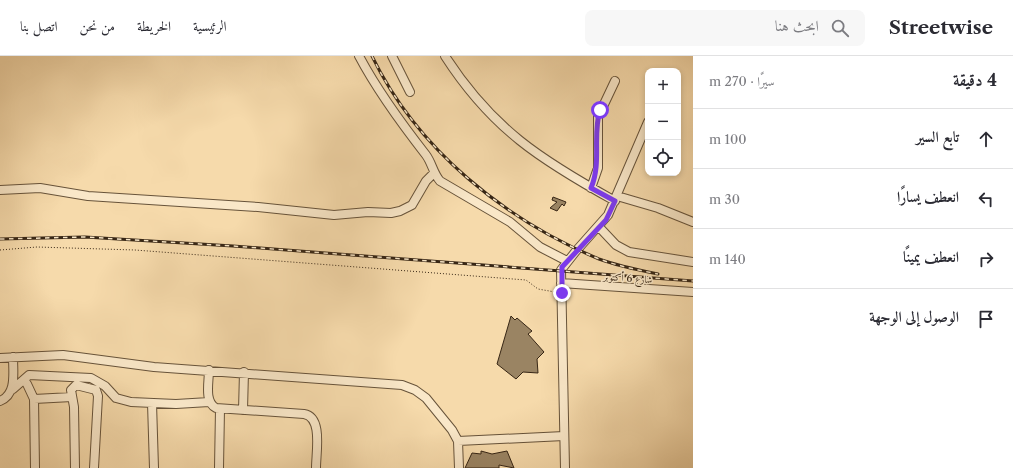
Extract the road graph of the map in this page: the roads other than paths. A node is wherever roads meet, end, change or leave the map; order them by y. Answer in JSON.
{"nodes":[{"id":1,"x":359,"y":56,"type":"edge"},
{"id":2,"x":392,"y":56,"type":"edge"},
{"id":3,"x":445,"y":56,"type":"edge"},
{"id":4,"x":615,"y":81,"type":"dead end"},
{"id":5,"x":410,"y":92,"type":"dead end"},
{"id":6,"x":645,"y":129,"type":"edge"},
{"id":7,"x":434,"y":173,"type":"junction"},
{"id":8,"x":591,"y":188,"type":"junction"},
{"id":9,"x":0,"y":190,"type":"edge"},
{"id":10,"x":616,"y":198,"type":"junction"},
{"id":11,"x":693,"y":222,"type":"edge"},
{"id":12,"x":599,"y":227,"type":"junction"},
{"id":13,"x":567,"y":261,"type":"junction"},
{"id":14,"x":693,"y":262,"type":"edge"},
{"id":15,"x":561,"y":283,"type":"junction"},
{"id":16,"x":693,"y":292,"type":"edge"},
{"id":17,"x":13,"y":357,"type":"junction"},
{"id":18,"x":0,"y":358,"type":"edge"},
{"id":19,"x":13,"y":367,"type":"junction"},
{"id":20,"x":209,"y":370,"type":"junction"},
{"id":21,"x":244,"y":372,"type":"junction"},
{"id":22,"x":29,"y":375,"type":"junction"},
{"id":23,"x":27,"y":384,"type":"dead end"},
{"id":24,"x":13,"y":389,"type":"junction"},
{"id":25,"x":72,"y":397,"type":"junction"},
{"id":26,"x":34,"y":399,"type":"junction"},
{"id":27,"x":0,"y":401,"type":"edge"},
{"id":28,"x":209,"y":402,"type":"junction"},
{"id":29,"x":152,"y":403,"type":"junction"},
{"id":30,"x":220,"y":409,"type":"junction"},
{"id":31,"x":243,"y":410,"type":"junction"},
{"id":32,"x":564,"y":436,"type":"junction"},
{"id":33,"x":458,"y":441,"type":"junction"},
{"id":34,"x":35,"y":468,"type":"edge"},
{"id":35,"x":75,"y":468,"type":"edge"},
{"id":36,"x":94,"y":468,"type":"edge"},
{"id":37,"x":154,"y":468,"type":"edge"},
{"id":38,"x":219,"y":468,"type":"edge"},
{"id":39,"x":316,"y":468,"type":"edge"},
{"id":40,"x":459,"y":468,"type":"edge"},
{"id":41,"x":565,"y":468,"type":"edge"}],
"edges":[{"from":1,"to":7,"type":"street"},
{"from":2,"to":5,"type":"street"},
{"from":3,"to":8,"type":"street"},
{"from":4,"to":8,"type":"street"},
{"from":6,"to":10,"type":"street"},
{"from":7,"to":9,"type":"street"},
{"from":7,"to":13,"type":"street"},
{"from":8,"to":10,"type":"street"},
{"from":10,"to":11,"type":"street"},
{"from":10,"to":12,"type":"street"},
{"from":12,"to":13,"type":"street"},
{"from":12,"to":14,"type":"street"},
{"from":13,"to":15,"type":"street"},
{"from":15,"to":16,"type":"street","name":"شارع 6 أكتوبر"},
{"from":15,"to":32,"type":"street"},
{"from":17,"to":18,"type":"street"},
{"from":17,"to":19,"type":"street"},
{"from":17,"to":20,"type":"street"},
{"from":19,"to":22,"type":"street"},
{"from":19,"to":24,"type":"street"},
{"from":20,"to":21,"type":"street"},
{"from":20,"to":28,"type":"street"},
{"from":21,"to":31,"type":"street"},
{"from":21,"to":33,"type":"street"},
{"from":22,"to":24,"type":"street"},
{"from":22,"to":29,"type":"street"},
{"from":23,"to":26,"type":"street"},
{"from":24,"to":27,"type":"street"},
{"from":25,"to":26,"type":"street"},
{"from":25,"to":35,"type":"street"},
{"from":25,"to":36,"type":"street"},
{"from":26,"to":34,"type":"street"},
{"from":28,"to":29,"type":"street"},
{"from":28,"to":30,"type":"street"},
{"from":29,"to":37,"type":"street"},
{"from":30,"to":31,"type":"street"},
{"from":30,"to":38,"type":"street"},
{"from":31,"to":39,"type":"street"},
{"from":32,"to":33,"type":"street"},
{"from":32,"to":41,"type":"street"},
{"from":33,"to":40,"type":"street"}]}
